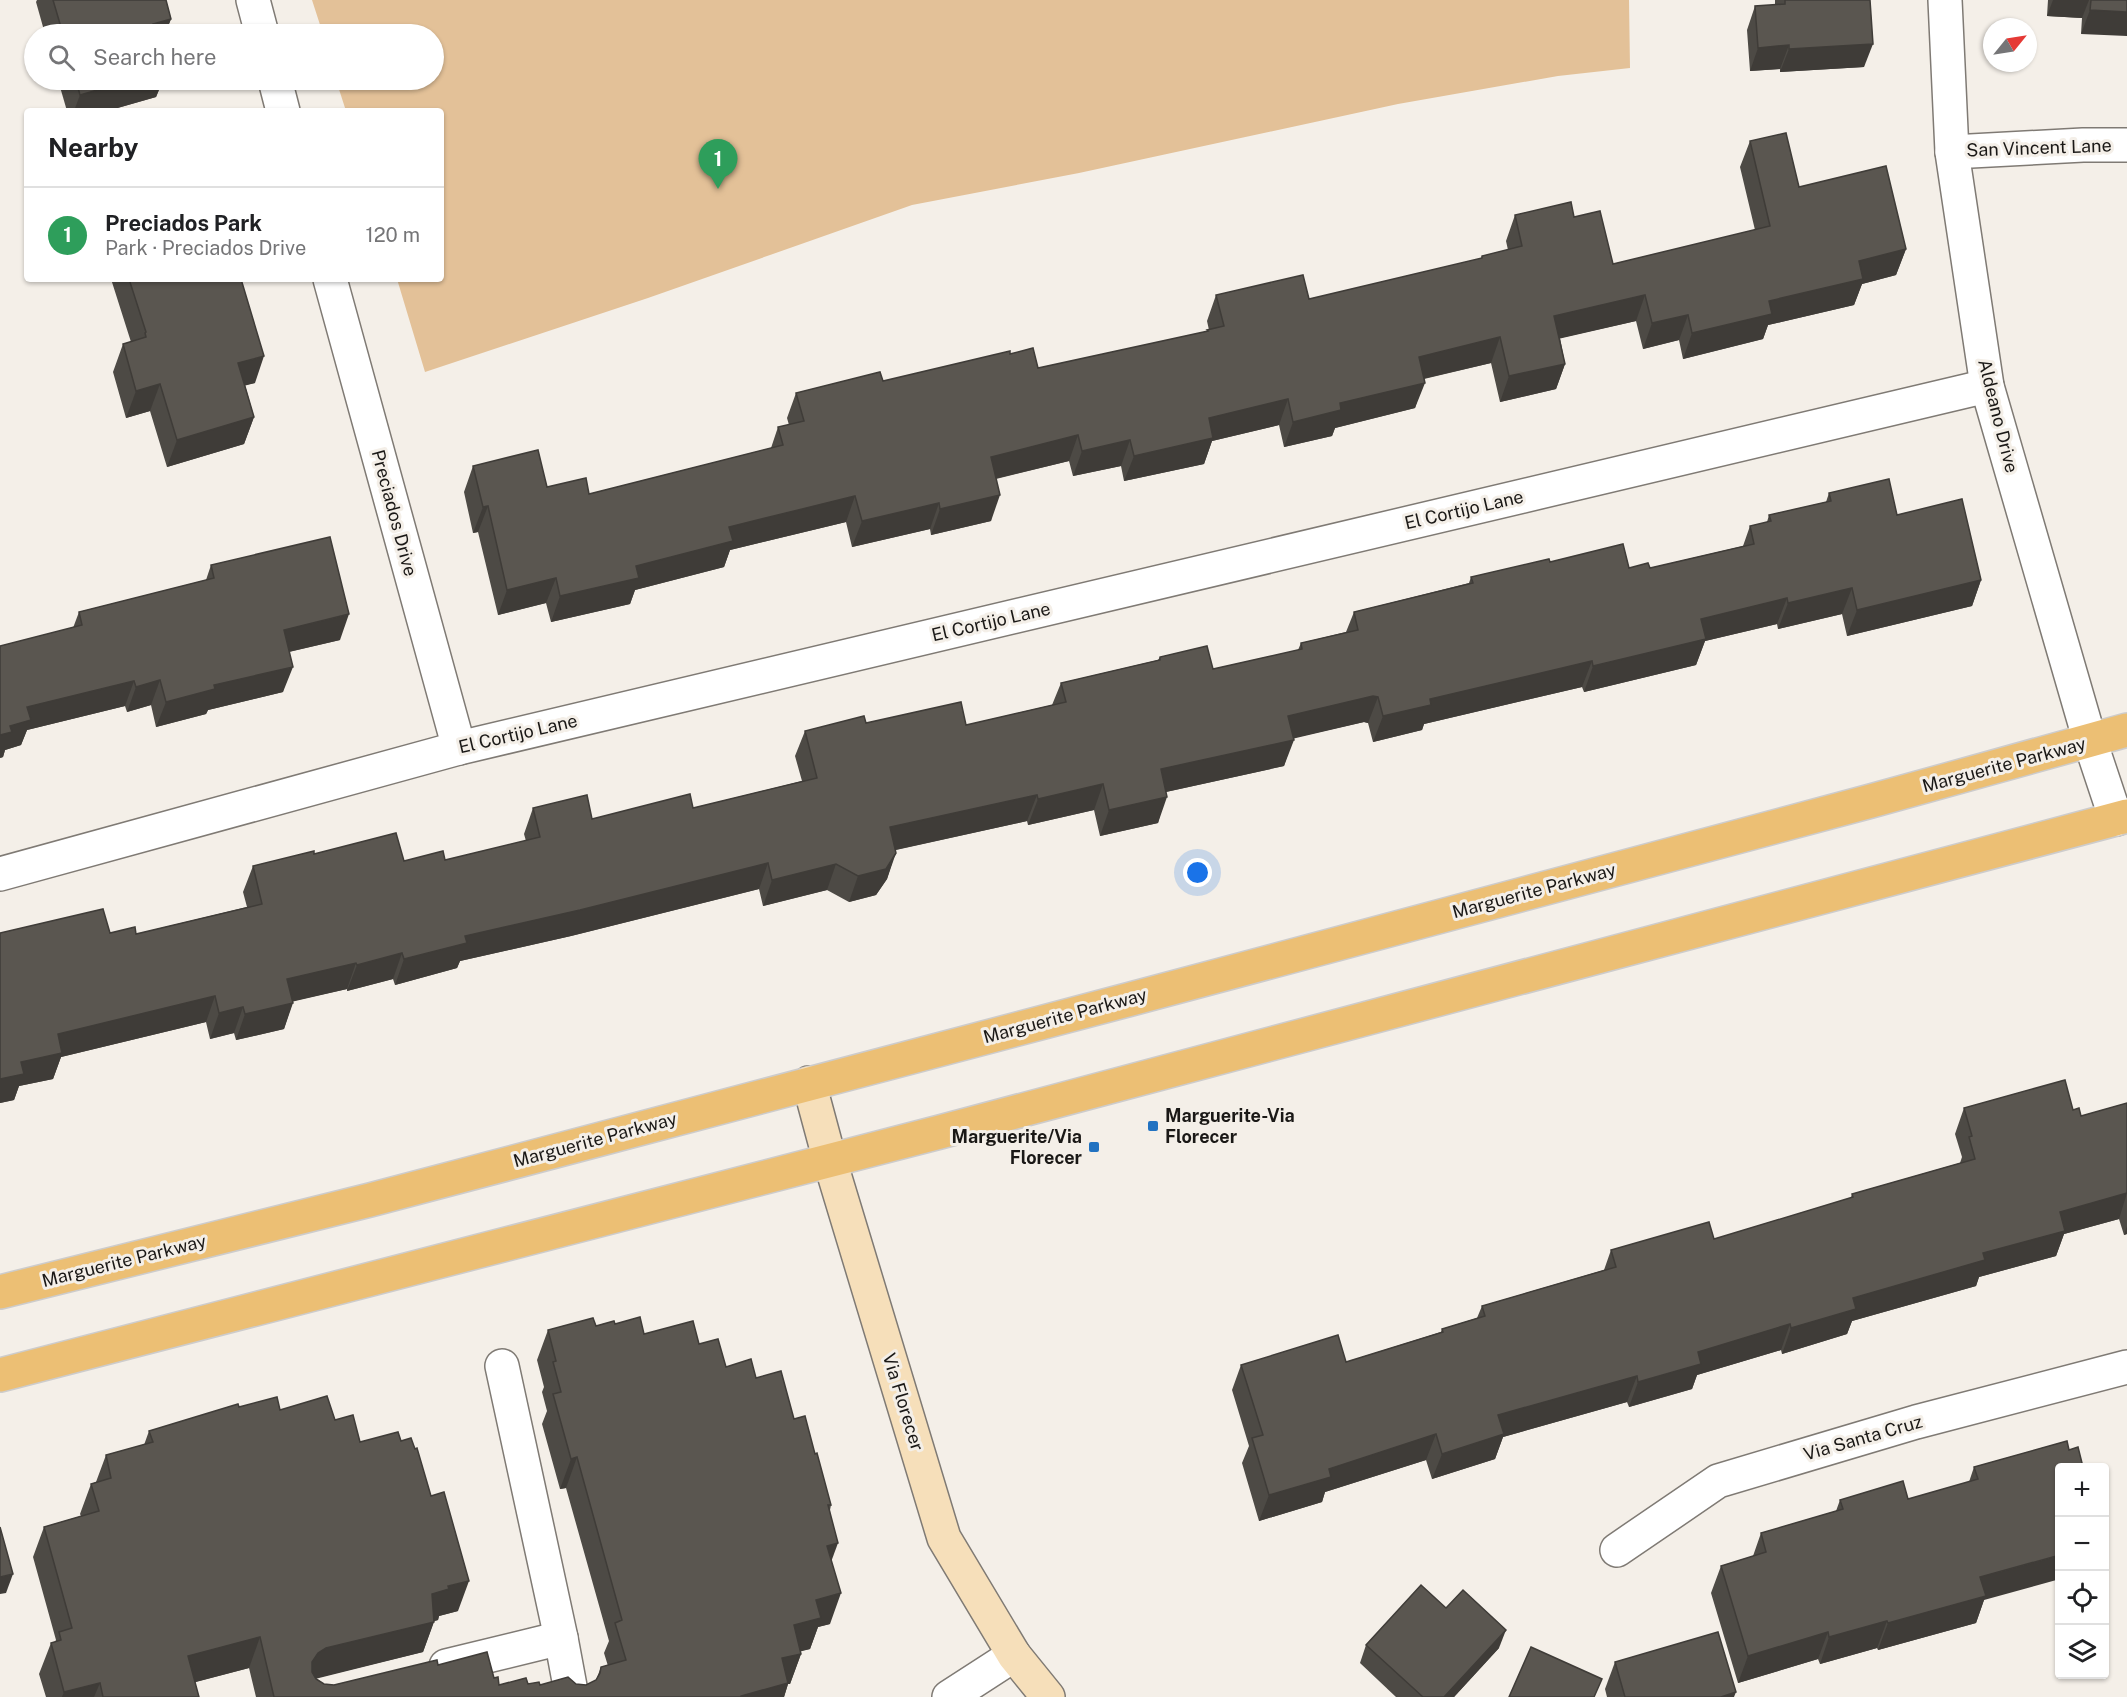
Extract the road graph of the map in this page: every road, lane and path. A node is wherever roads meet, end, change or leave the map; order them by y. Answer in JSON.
{"nodes":[{"id":1,"x":253,"y":0,"type":"edge"},
{"id":2,"x":1945,"y":0,"type":"edge"},
{"id":3,"x":259,"y":24,"type":"edge"},
{"id":4,"x":277,"y":90,"type":"edge"},
{"id":5,"x":282,"y":108,"type":"edge"},
{"id":6,"x":2127,"y":145,"type":"edge"},
{"id":7,"x":1952,"y":152,"type":"junction"},
{"id":8,"x":331,"y":282,"type":"edge"},
{"id":9,"x":1987,"y":386,"type":"junction"},
{"id":10,"x":2127,"y":730,"type":"edge"},
{"id":11,"x":2090,"y":741,"type":"junction"},
{"id":12,"x":459,"y":747,"type":"junction"},
{"id":13,"x":2121,"y":817,"type":"edge"},
{"id":14,"x":0,"y":874,"type":"edge"},
{"id":15,"x":809,"y":1083,"type":"junction"},
{"id":16,"x":830,"y":1161,"type":"junction"},
{"id":17,"x":0,"y":1292,"type":"edge"},
{"id":18,"x":502,"y":1365,"type":"dead end"},
{"id":19,"x":2127,"y":1366,"type":"edge"},
{"id":20,"x":0,"y":1375,"type":"edge"},
{"id":21,"x":1617,"y":1550,"type":"dead end"},
{"id":22,"x":561,"y":1638,"type":"junction"},
{"id":23,"x":1014,"y":1655,"type":"junction"},
{"id":24,"x":423,"y":1672,"type":"edge"},
{"id":25,"x":572,"y":1697,"type":"edge"},
{"id":26,"x":949,"y":1697,"type":"edge"},
{"id":27,"x":1048,"y":1697,"type":"edge"}],
"edges":[{"from":1,"to":3,"type":"street"},
{"from":2,"to":7,"type":"street","name":"Aldeano Drive"},
{"from":4,"to":5,"type":"street"},
{"from":6,"to":7,"type":"street","name":"San Vincent Lane"},
{"from":7,"to":9,"type":"street","name":"Aldeano Drive"},
{"from":8,"to":12,"type":"street","name":"Preciados Drive"},
{"from":9,"to":11,"type":"street","name":"Aldeano Drive"},
{"from":9,"to":12,"type":"street","name":"El Cortijo Lane"},
{"from":10,"to":11,"type":"main road","name":"Marguerite Parkway"},
{"from":11,"to":13,"type":"street","name":"Aldeano Drive"},
{"from":11,"to":15,"type":"main road","name":"Marguerite Parkway"},
{"from":12,"to":14,"type":"street","name":"El Cortijo Lane"},
{"from":13,"to":16,"type":"main road"},
{"from":15,"to":16,"type":"street","name":"Via Florecer"},
{"from":15,"to":17,"type":"main road","name":"Marguerite Parkway"},
{"from":16,"to":20,"type":"main road"},
{"from":16,"to":23,"type":"street","name":"Via Florecer"},
{"from":18,"to":22,"type":"street"},
{"from":19,"to":21,"type":"street","name":"Via Santa Cruz"},
{"from":22,"to":24,"type":"street"},
{"from":22,"to":25,"type":"street"},
{"from":23,"to":26,"type":"street"},
{"from":23,"to":27,"type":"street","name":"Via Florecer"}]}
